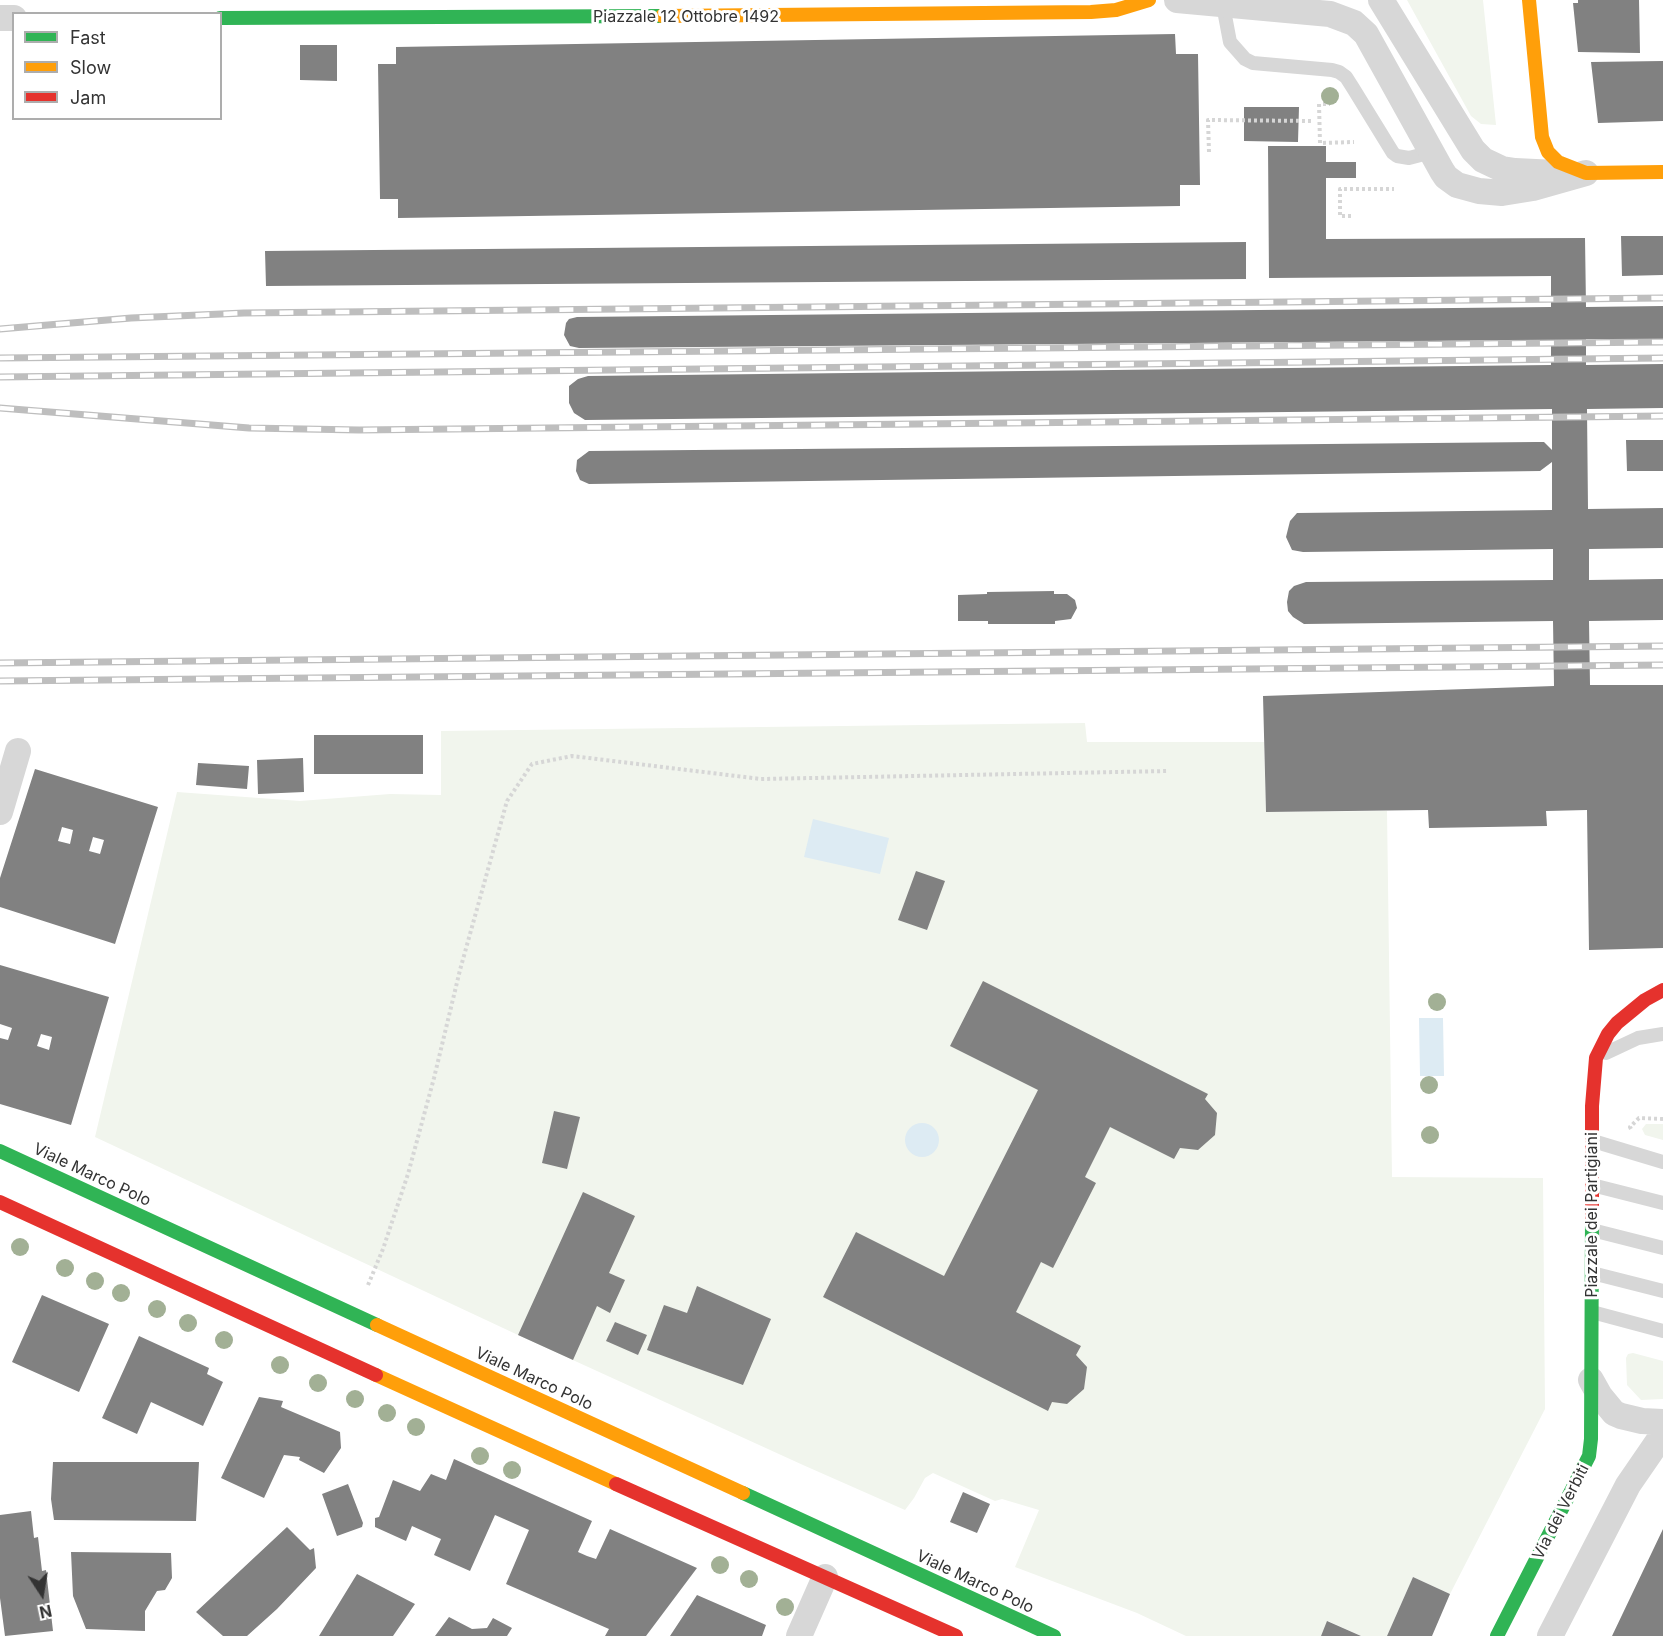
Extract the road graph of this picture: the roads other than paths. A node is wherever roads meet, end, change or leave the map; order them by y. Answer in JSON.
{"nodes":[{"id":1,"x":1149,"y":0,"type":"edge"},
{"id":2,"x":1177,"y":0,"type":"edge"},
{"id":3,"x":1381,"y":0,"type":"edge"},
{"id":4,"x":1529,"y":0,"type":"edge"},
{"id":5,"x":250,"y":3,"type":"dead end"},
{"id":6,"x":1223,"y":5,"type":"junction"},
{"id":7,"x":222,"y":13,"type":"edge"},
{"id":8,"x":222,"y":18,"type":"edge"},
{"id":9,"x":1432,"y":152,"type":"junction"},
{"id":10,"x":1663,"y":172,"type":"edge"},
{"id":11,"x":1586,"y":173,"type":"junction"},
{"id":12,"x":18,"y":751,"type":"dead end"},
{"id":13,"x":0,"y":812,"type":"edge"},
{"id":14,"x":1663,"y":990,"type":"edge"},
{"id":15,"x":1663,"y":1034,"type":"edge"},
{"id":16,"x":1596,"y":1058,"type":"junction"},
{"id":17,"x":1593,"y":1141,"type":"junction"},
{"id":18,"x":0,"y":1151,"type":"edge"},
{"id":19,"x":1663,"y":1162,"type":"edge"},
{"id":20,"x":1592,"y":1185,"type":"junction"},
{"id":21,"x":0,"y":1202,"type":"edge"},
{"id":22,"x":1663,"y":1203,"type":"edge"},
{"id":23,"x":1592,"y":1230,"type":"junction"},
{"id":24,"x":1663,"y":1248,"type":"edge"},
{"id":25,"x":1592,"y":1273,"type":"junction"},
{"id":26,"x":1663,"y":1290,"type":"edge"},
{"id":27,"x":1592,"y":1312,"type":"junction"},
{"id":28,"x":1663,"y":1330,"type":"edge"},
{"id":29,"x":1591,"y":1380,"type":"junction"},
{"id":30,"x":1663,"y":1422,"type":"edge"},
{"id":31,"x":1663,"y":1434,"type":"edge"},
{"id":32,"x":825,"y":1577,"type":"junction"},
{"id":33,"x":799,"y":1636,"type":"edge"},
{"id":34,"x":956,"y":1636,"type":"edge"},
{"id":35,"x":1054,"y":1636,"type":"edge"},
{"id":36,"x":1497,"y":1636,"type":"edge"},
{"id":37,"x":1550,"y":1636,"type":"edge"}],
"edges":[{"from":1,"to":8,"type":"main road","name":"Piazzale 12 Ottobre 1492"},
{"from":2,"to":6,"type":"street"},
{"from":3,"to":11,"type":"street"},
{"from":4,"to":11,"type":"main road"},
{"from":5,"to":7,"type":"lane"},
{"from":6,"to":9,"type":"street"},
{"from":6,"to":9,"type":"lane"},
{"from":9,"to":11,"type":"street"},
{"from":10,"to":11,"type":"main road"},
{"from":12,"to":13,"type":"street"},
{"from":14,"to":16,"type":"main road","name":"Piazzale dei Partigiani"},
{"from":15,"to":16,"type":"lane"},
{"from":16,"to":17,"type":"main road","name":"Piazzale dei Partigiani"},
{"from":17,"to":19,"type":"lane"},
{"from":17,"to":20,"type":"main road","name":"Piazzale dei Partigiani"},
{"from":18,"to":35,"type":"main road","name":"Viale Marco Polo"},
{"from":20,"to":22,"type":"lane"},
{"from":20,"to":23,"type":"main road","name":"Piazzale dei Partigiani"},
{"from":21,"to":32,"type":"main road"},
{"from":23,"to":24,"type":"lane"},
{"from":23,"to":25,"type":"main road","name":"Piazzale dei Partigiani"},
{"from":25,"to":26,"type":"lane"},
{"from":25,"to":27,"type":"main road","name":"Piazzale dei Partigiani"},
{"from":27,"to":28,"type":"lane"},
{"from":27,"to":29,"type":"main road","name":"Piazzale dei Partigiani"},
{"from":29,"to":30,"type":"street"},
{"from":29,"to":36,"type":"main road","name":"Via dei Verbiti"},
{"from":31,"to":37,"type":"street"},
{"from":32,"to":33,"type":"street"},
{"from":32,"to":34,"type":"main road"}]}
